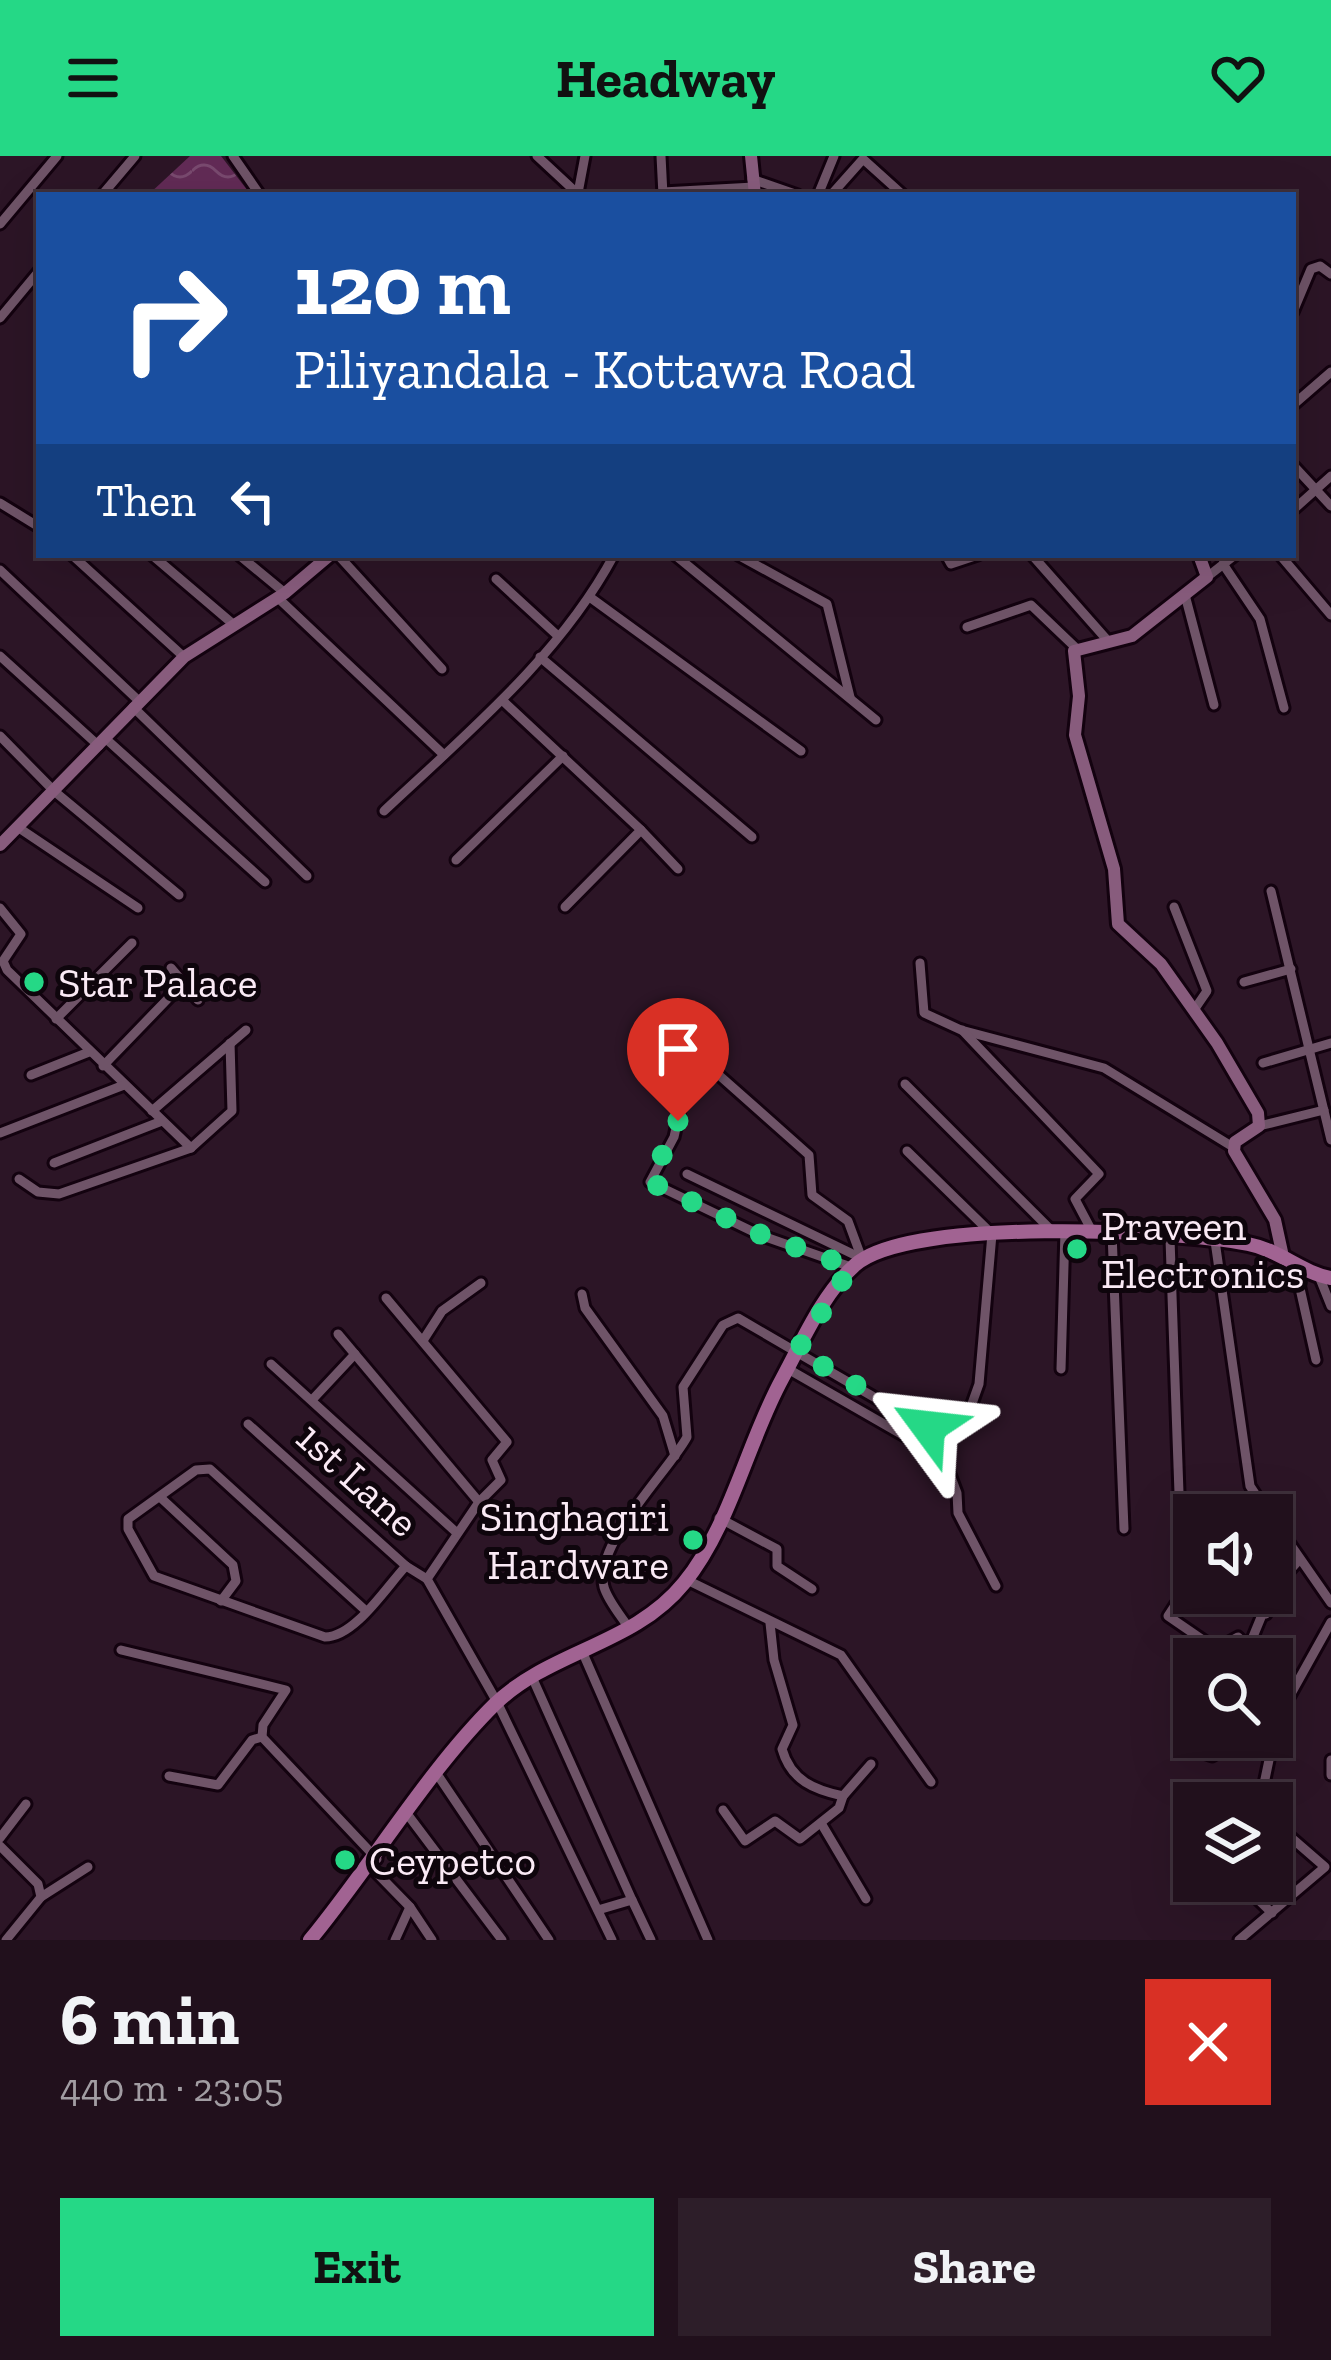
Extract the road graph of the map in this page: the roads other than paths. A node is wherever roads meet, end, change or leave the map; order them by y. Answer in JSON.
{"nodes":[{"id":1,"x":57,"y":156,"type":"edge"},
{"id":2,"x":135,"y":156,"type":"edge"},
{"id":3,"x":233,"y":156,"type":"edge"},
{"id":4,"x":537,"y":156,"type":"edge"},
{"id":5,"x":585,"y":156,"type":"edge"},
{"id":6,"x":661,"y":156,"type":"edge"},
{"id":7,"x":752,"y":156,"type":"edge"},
{"id":8,"x":834,"y":156,"type":"edge"},
{"id":9,"x":754,"y":187,"type":"edge"},
{"id":10,"x":105,"y":192,"type":"edge"},
{"id":11,"x":258,"y":192,"type":"edge"},
{"id":12,"x":577,"y":192,"type":"edge"},
{"id":13,"x":579,"y":192,"type":"edge"},
{"id":14,"x":663,"y":192,"type":"edge"},
{"id":15,"x":689,"y":192,"type":"edge"},
{"id":16,"x":819,"y":192,"type":"edge"},
{"id":17,"x":834,"y":192,"type":"edge"},
{"id":18,"x":900,"y":192,"type":"edge"},
{"id":19,"x":0,"y":224,"type":"edge"},
{"id":20,"x":1331,"y":274,"type":"edge"},
{"id":21,"x":36,"y":275,"type":"edge"},
{"id":22,"x":1296,"y":305,"type":"edge"},
{"id":23,"x":0,"y":318,"type":"edge"},
{"id":24,"x":1331,"y":372,"type":"edge"},
{"id":25,"x":1296,"y":402,"type":"edge"},
{"id":26,"x":1296,"y":467,"type":"edge"},
{"id":27,"x":1331,"y":476,"type":"edge"},
{"id":28,"x":1316,"y":490,"type":"junction"},
{"id":29,"x":0,"y":503,"type":"edge"},
{"id":30,"x":1331,"y":506,"type":"edge"},
{"id":31,"x":1296,"y":507,"type":"edge"},
{"id":32,"x":36,"y":525,"type":"edge"},
{"id":33,"x":75,"y":558,"type":"edge"},
{"id":34,"x":156,"y":558,"type":"edge"},
{"id":35,"x":241,"y":558,"type":"edge"},
{"id":36,"x":330,"y":558,"type":"edge"},
{"id":37,"x":337,"y":558,"type":"edge"},
{"id":38,"x":612,"y":558,"type":"edge"},
{"id":39,"x":679,"y":558,"type":"edge"},
{"id":40,"x":743,"y":558,"type":"edge"},
{"id":41,"x":1035,"y":558,"type":"edge"},
{"id":42,"x":1200,"y":558,"type":"edge"},
{"id":43,"x":1230,"y":558,"type":"edge"},
{"id":44,"x":1283,"y":558,"type":"edge"},
{"id":45,"x":1223,"y":564,"type":"junction"},
{"id":46,"x":0,"y":570,"type":"edge"},
{"id":47,"x":1208,"y":577,"type":"junction"},
{"id":48,"x":496,"y":579,"type":"dead end"},
{"id":49,"x":282,"y":595,"type":"junction"},
{"id":50,"x":1185,"y":595,"type":"junction"},
{"id":51,"x":591,"y":598,"type":"junction"},
{"id":52,"x":1331,"y":616,"type":"edge"},
{"id":53,"x":233,"y":624,"type":"junction"},
{"id":54,"x":968,"y":627,"type":"dead end"},
{"id":55,"x":558,"y":636,"type":"junction"},
{"id":56,"x":1108,"y":641,"type":"junction"},
{"id":57,"x":1076,"y":648,"type":"junction"},
{"id":58,"x":0,"y":656,"type":"edge"},
{"id":59,"x":540,"y":657,"type":"junction"},
{"id":60,"x":184,"y":658,"type":"junction"},
{"id":61,"x":442,"y":669,"type":"dead end"},
{"id":62,"x":850,"y":697,"type":"junction"},
{"id":63,"x":502,"y":700,"type":"junction"},
{"id":64,"x":136,"y":704,"type":"junction"},
{"id":65,"x":1214,"y":705,"type":"dead end"},
{"id":66,"x":1284,"y":708,"type":"dead end"},
{"id":67,"x":876,"y":719,"type":"dead end"},
{"id":68,"x":0,"y":736,"type":"edge"},
{"id":69,"x":102,"y":742,"type":"junction"},
{"id":70,"x":801,"y":751,"type":"dead end"},
{"id":71,"x":444,"y":755,"type":"junction"},
{"id":72,"x":563,"y":756,"type":"junction"},
{"id":73,"x":54,"y":791,"type":"junction"},
{"id":74,"x":384,"y":811,"type":"dead end"},
{"id":75,"x":0,"y":826,"type":"edge"},
{"id":76,"x":641,"y":830,"type":"junction"},
{"id":77,"x":10,"y":837,"type":"edge"},
{"id":78,"x":752,"y":837,"type":"dead end"},
{"id":79,"x":456,"y":860,"type":"dead end"},
{"id":80,"x":678,"y":868,"type":"dead end"},
{"id":81,"x":307,"y":876,"type":"dead end"},
{"id":82,"x":265,"y":882,"type":"dead end"},
{"id":83,"x":1271,"y":891,"type":"dead end"},
{"id":84,"x":178,"y":896,"type":"dead end"},
{"id":85,"x":565,"y":907,"type":"dead end"},
{"id":86,"x":1174,"y":907,"type":"dead end"},
{"id":87,"x":0,"y":908,"type":"edge"},
{"id":88,"x":138,"y":908,"type":"dead end"},
{"id":89,"x":132,"y":944,"type":"dead end"},
{"id":90,"x":920,"y":963,"type":"dead end"},
{"id":91,"x":171,"y":968,"type":"dead end"},
{"id":92,"x":1291,"y":969,"type":"junction"},
{"id":93,"x":1244,"y":982,"type":"dead end"},
{"id":94,"x":183,"y":983,"type":"junction"},
{"id":95,"x":198,"y":1000,"type":"dead end"},
{"id":96,"x":1194,"y":1010,"type":"junction"},
{"id":97,"x":56,"y":1019,"type":"junction"},
{"id":98,"x":246,"y":1030,"type":"dead end"},
{"id":99,"x":961,"y":1030,"type":"junction"},
{"id":100,"x":230,"y":1043,"type":"junction"},
{"id":101,"x":1331,"y":1043,"type":"edge"},
{"id":102,"x":1308,"y":1049,"type":"junction"},
{"id":103,"x":89,"y":1052,"type":"junction"},
{"id":104,"x":1263,"y":1063,"type":"dead end"},
{"id":105,"x":104,"y":1066,"type":"junction"},
{"id":106,"x":31,"y":1075,"type":"dead end"},
{"id":107,"x":905,"y":1084,"type":"dead end"},
{"id":108,"x":124,"y":1085,"type":"junction"},
{"id":109,"x":1324,"y":1110,"type":"junction"},
{"id":110,"x":152,"y":1112,"type":"junction"},
{"id":111,"x":162,"y":1121,"type":"junction"},
{"id":112,"x":1259,"y":1126,"type":"junction"},
{"id":113,"x":0,"y":1133,"type":"edge"},
{"id":114,"x":1331,"y":1139,"type":"edge"},
{"id":115,"x":1233,"y":1147,"type":"junction"},
{"id":116,"x":191,"y":1148,"type":"junction"},
{"id":117,"x":907,"y":1151,"type":"dead end"},
{"id":118,"x":54,"y":1163,"type":"dead end"},
{"id":119,"x":688,"y":1174,"type":"dead end"},
{"id":120,"x":19,"y":1179,"type":"dead end"},
{"id":121,"x":1058,"y":1230,"type":"junction"},
{"id":122,"x":1093,"y":1233,"type":"junction"},
{"id":123,"x":1112,"y":1233,"type":"junction"},
{"id":124,"x":992,"y":1234,"type":"junction"},
{"id":125,"x":1170,"y":1239,"type":"junction"},
{"id":126,"x":1215,"y":1241,"type":"junction"},
{"id":127,"x":1288,"y":1256,"type":"junction"},
{"id":128,"x":858,"y":1262,"type":"junction"},
{"id":129,"x":1325,"y":1277,"type":"edge"},
{"id":130,"x":481,"y":1283,"type":"dead end"},
{"id":131,"x":582,"y":1294,"type":"dead end"},
{"id":132,"x":386,"y":1298,"type":"dead end"},
{"id":133,"x":1331,"y":1306,"type":"edge"},
{"id":134,"x":338,"y":1334,"type":"dead end"},
{"id":135,"x":424,"y":1339,"type":"junction"},
{"id":136,"x":797,"y":1351,"type":"junction"},
{"id":137,"x":355,"y":1354,"type":"junction"},
{"id":138,"x":1316,"y":1360,"type":"dead end"},
{"id":139,"x":271,"y":1364,"type":"dead end"},
{"id":140,"x":788,"y":1369,"type":"junction"},
{"id":141,"x":1061,"y":1369,"type":"dead end"},
{"id":142,"x":312,"y":1400,"type":"junction"},
{"id":143,"x":248,"y":1424,"type":"dead end"},
{"id":144,"x":964,"y":1426,"type":"dead end"},
{"id":145,"x":675,"y":1456,"type":"junction"},
{"id":146,"x":943,"y":1458,"type":"junction"},
{"id":147,"x":1179,"y":1493,"type":"dead end"},
{"id":148,"x":1255,"y":1494,"type":"edge"},
{"id":149,"x":161,"y":1498,"type":"junction"},
{"id":150,"x":479,"y":1502,"type":"junction"},
{"id":151,"x":719,"y":1518,"type":"junction"},
{"id":152,"x":1124,"y":1528,"type":"dead end"},
{"id":153,"x":457,"y":1533,"type":"junction"},
{"id":154,"x":1293,"y":1549,"type":"edge"},
{"id":155,"x":1300,"y":1559,"type":"junction"},
{"id":156,"x":406,"y":1566,"type":"junction"},
{"id":157,"x":1293,"y":1567,"type":"edge"},
{"id":158,"x":427,"y":1579,"type":"junction"},
{"id":159,"x":687,"y":1580,"type":"junction"},
{"id":160,"x":996,"y":1586,"type":"dead end"},
{"id":161,"x":812,"y":1589,"type":"dead end"},
{"id":162,"x":221,"y":1601,"type":"junction"},
{"id":163,"x":1331,"y":1603,"type":"edge"},
{"id":164,"x":1173,"y":1608,"type":"edge"},
{"id":165,"x":365,"y":1610,"type":"junction"},
{"id":166,"x":1266,"y":1614,"type":"edge"},
{"id":167,"x":1331,"y":1622,"type":"edge"},
{"id":168,"x":770,"y":1623,"type":"junction"},
{"id":169,"x":631,"y":1630,"type":"junction"},
{"id":170,"x":1200,"y":1638,"type":"edge"},
{"id":171,"x":1253,"y":1638,"type":"edge"},
{"id":172,"x":121,"y":1650,"type":"dead end"},
{"id":173,"x":581,"y":1651,"type":"junction"},
{"id":174,"x":532,"y":1677,"type":"junction"},
{"id":175,"x":497,"y":1702,"type":"junction"},
{"id":176,"x":262,"y":1737,"type":"junction"},
{"id":177,"x":1331,"y":1760,"type":"edge"},
{"id":178,"x":871,"y":1764,"type":"dead end"},
{"id":179,"x":437,"y":1774,"type":"junction"},
{"id":180,"x":1331,"y":1775,"type":"edge"},
{"id":181,"x":170,"y":1776,"type":"dead end"},
{"id":182,"x":932,"y":1782,"type":"dead end"},
{"id":183,"x":1264,"y":1782,"type":"edge"},
{"id":184,"x":843,"y":1796,"type":"junction"},
{"id":185,"x":26,"y":1804,"type":"dead end"},
{"id":186,"x":723,"y":1810,"type":"dead end"},
{"id":187,"x":408,"y":1815,"type":"junction"},
{"id":188,"x":821,"y":1823,"type":"junction"},
{"id":189,"x":1293,"y":1838,"type":"edge"},
{"id":190,"x":0,"y":1842,"type":"edge"},
{"id":191,"x":373,"y":1862,"type":"junction"},
{"id":192,"x":1328,"y":1865,"type":"edge"},
{"id":193,"x":88,"y":1867,"type":"dead end"},
{"id":194,"x":41,"y":1898,"type":"junction"},
{"id":195,"x":866,"y":1899,"type":"dead end"},
{"id":196,"x":632,"y":1900,"type":"junction"},
{"id":197,"x":1261,"y":1902,"type":"edge"},
{"id":198,"x":410,"y":1907,"type":"junction"},
{"id":199,"x":598,"y":1910,"type":"junction"},
{"id":200,"x":1272,"y":1913,"type":"junction"},
{"id":201,"x":6,"y":1940,"type":"edge"},
{"id":202,"x":310,"y":1940,"type":"edge"},
{"id":203,"x":395,"y":1940,"type":"edge"},
{"id":204,"x":432,"y":1940,"type":"edge"},
{"id":205,"x":502,"y":1940,"type":"edge"},
{"id":206,"x":550,"y":1940,"type":"edge"},
{"id":207,"x":613,"y":1940,"type":"edge"},
{"id":208,"x":651,"y":1940,"type":"edge"},
{"id":209,"x":708,"y":1940,"type":"edge"},
{"id":210,"x":1239,"y":1940,"type":"edge"}],
"edges":[{"from":1,"to":19,"type":"street"},
{"from":2,"to":10,"type":"street"},
{"from":3,"to":11,"type":"street"},
{"from":4,"to":12,"type":"street"},
{"from":5,"to":13,"type":"street"},
{"from":6,"to":14,"type":"street"},
{"from":7,"to":9,"type":"street"},
{"from":8,"to":16,"type":"street"},
{"from":9,"to":15,"type":"street"},
{"from":17,"to":18,"type":"street"},
{"from":20,"to":22,"type":"street"},
{"from":21,"to":23,"type":"street"},
{"from":24,"to":25,"type":"street"},
{"from":26,"to":28,"type":"street"},
{"from":27,"to":28,"type":"street"},
{"from":28,"to":30,"type":"street"},
{"from":28,"to":31,"type":"street"},
{"from":29,"to":32,"type":"street"},
{"from":33,"to":60,"type":"street"},
{"from":34,"to":53,"type":"street"},
{"from":35,"to":49,"type":"street"},
{"from":36,"to":49,"type":"street"},
{"from":37,"to":61,"type":"street"},
{"from":38,"to":51,"type":"street"},
{"from":39,"to":62,"type":"street"},
{"from":40,"to":62,"type":"street"},
{"from":41,"to":56,"type":"street"},
{"from":42,"to":47,"type":"street"},
{"from":43,"to":45,"type":"street"},
{"from":44,"to":52,"type":"street"},
{"from":45,"to":47,"type":"street"},
{"from":45,"to":66,"type":"street"},
{"from":46,"to":64,"type":"street"},
{"from":47,"to":50,"type":"street"},
{"from":48,"to":55,"type":"street"},
{"from":49,"to":53,"type":"street"},
{"from":49,"to":71,"type":"street"},
{"from":50,"to":56,"type":"street"},
{"from":50,"to":65,"type":"street"},
{"from":51,"to":55,"type":"street"},
{"from":51,"to":70,"type":"street"},
{"from":53,"to":60,"type":"street"},
{"from":54,"to":57,"type":"street"},
{"from":55,"to":59,"type":"street"},
{"from":56,"to":57,"type":"street"},
{"from":57,"to":96,"type":"street"},
{"from":58,"to":69,"type":"street"},
{"from":59,"to":63,"type":"street"},
{"from":59,"to":78,"type":"street"},
{"from":60,"to":64,"type":"street"},
{"from":62,"to":67,"type":"street"},
{"from":63,"to":71,"type":"street"},
{"from":63,"to":72,"type":"street"},
{"from":64,"to":69,"type":"street"},
{"from":64,"to":81,"type":"street"},
{"from":68,"to":73,"type":"street"},
{"from":69,"to":73,"type":"street"},
{"from":69,"to":82,"type":"street"},
{"from":71,"to":74,"type":"street"},
{"from":72,"to":76,"type":"street"},
{"from":72,"to":79,"type":"street"},
{"from":73,"to":77,"type":"street"},
{"from":73,"to":84,"type":"street"},
{"from":75,"to":77,"type":"street"},
{"from":76,"to":80,"type":"street"},
{"from":76,"to":85,"type":"street"},
{"from":77,"to":88,"type":"street"},
{"from":83,"to":92,"type":"street"},
{"from":86,"to":96,"type":"street"},
{"from":87,"to":97,"type":"street"},
{"from":89,"to":97,"type":"street"},
{"from":90,"to":99,"type":"street"},
{"from":91,"to":94,"type":"street"},
{"from":92,"to":93,"type":"street"},
{"from":92,"to":102,"type":"street"},
{"from":94,"to":95,"type":"street"},
{"from":94,"to":105,"type":"street"},
{"from":96,"to":112,"type":"street"},
{"from":97,"to":103,"type":"street"},
{"from":98,"to":100,"type":"street"},
{"from":99,"to":115,"type":"street"},
{"from":99,"to":122,"type":"street"},
{"from":100,"to":110,"type":"street"},
{"from":100,"to":116,"type":"street"},
{"from":101,"to":102,"type":"street"},
{"from":102,"to":104,"type":"street"},
{"from":102,"to":109,"type":"street"},
{"from":103,"to":105,"type":"street"},
{"from":103,"to":106,"type":"street"},
{"from":105,"to":108,"type":"street"},
{"from":107,"to":121,"type":"street"},
{"from":108,"to":110,"type":"street"},
{"from":108,"to":113,"type":"street"},
{"from":109,"to":112,"type":"street"},
{"from":109,"to":114,"type":"street"},
{"from":110,"to":111,"type":"street"},
{"from":111,"to":116,"type":"street"},
{"from":111,"to":118,"type":"street"},
{"from":112,"to":115,"type":"street"},
{"from":115,"to":127,"type":"street"},
{"from":116,"to":120,"type":"street"},
{"from":117,"to":124,"type":"street"},
{"from":119,"to":128,"type":"street"},
{"from":121,"to":122,"type":"main road"},
{"from":121,"to":124,"type":"main road"},
{"from":121,"to":141,"type":"street"},
{"from":122,"to":123,"type":"main road"},
{"from":123,"to":125,"type":"main road"},
{"from":123,"to":152,"type":"street"},
{"from":124,"to":128,"type":"main road"},
{"from":124,"to":144,"type":"street"},
{"from":125,"to":126,"type":"main road"},
{"from":125,"to":147,"type":"street"},
{"from":126,"to":127,"type":"main road"},
{"from":126,"to":148,"type":"street"},
{"from":127,"to":129,"type":"main road"},
{"from":127,"to":138,"type":"street"},
{"from":128,"to":128,"type":"street"},
{"from":128,"to":136,"type":"main road"},
{"from":129,"to":133,"type":"street"},
{"from":130,"to":135,"type":"street"},
{"from":131,"to":145,"type":"street"},
{"from":132,"to":135,"type":"street"},
{"from":134,"to":137,"type":"street"},
{"from":135,"to":150,"type":"street"},
{"from":136,"to":140,"type":"main road"},
{"from":136,"to":145,"type":"street"},
{"from":136,"to":146,"type":"street"},
{"from":137,"to":142,"type":"street"},
{"from":137,"to":150,"type":"street"},
{"from":139,"to":142,"type":"street"},
{"from":140,"to":146,"type":"street"},
{"from":140,"to":151,"type":"main road"},
{"from":142,"to":153,"type":"street"},
{"from":143,"to":156,"type":"street","name":"1st Lane"},
{"from":145,"to":169,"type":"street"},
{"from":146,"to":160,"type":"street"},
{"from":149,"to":162,"type":"street"},
{"from":149,"to":162,"type":"street"},
{"from":149,"to":165,"type":"street"},
{"from":150,"to":153,"type":"street"},
{"from":151,"to":159,"type":"main road"},
{"from":151,"to":161,"type":"street"},
{"from":153,"to":158,"type":"street"},
{"from":154,"to":155,"type":"street"},
{"from":155,"to":157,"type":"street"},
{"from":155,"to":163,"type":"street"},
{"from":156,"to":158,"type":"street","name":"1st Lane"},
{"from":156,"to":165,"type":"street"},
{"from":158,"to":175,"type":"street"},
{"from":159,"to":168,"type":"street"},
{"from":159,"to":169,"type":"main road"},
{"from":162,"to":165,"type":"street"},
{"from":164,"to":170,"type":"street"},
{"from":166,"to":171,"type":"street"},
{"from":167,"to":183,"type":"street"},
{"from":168,"to":182,"type":"street"},
{"from":168,"to":184,"type":"street"},
{"from":169,"to":173,"type":"main road"},
{"from":172,"to":176,"type":"street"},
{"from":173,"to":174,"type":"main road"},
{"from":173,"to":209,"type":"street"},
{"from":174,"to":175,"type":"main road"},
{"from":174,"to":196,"type":"street"},
{"from":175,"to":179,"type":"main road"},
{"from":175,"to":199,"type":"street"},
{"from":176,"to":181,"type":"street"},
{"from":176,"to":191,"type":"street"},
{"from":177,"to":180,"type":"street"},
{"from":178,"to":184,"type":"street"},
{"from":179,"to":187,"type":"main road"},
{"from":179,"to":206,"type":"street"},
{"from":184,"to":188,"type":"street"},
{"from":185,"to":190,"type":"street"},
{"from":186,"to":188,"type":"street"},
{"from":187,"to":191,"type":"main road"},
{"from":187,"to":205,"type":"street"},
{"from":188,"to":195,"type":"street"},
{"from":189,"to":192,"type":"street"},
{"from":190,"to":194,"type":"street"},
{"from":191,"to":198,"type":"street"},
{"from":191,"to":202,"type":"main road"},
{"from":192,"to":200,"type":"street"},
{"from":193,"to":194,"type":"street"},
{"from":194,"to":201,"type":"street"},
{"from":196,"to":199,"type":"street"},
{"from":196,"to":208,"type":"street"},
{"from":197,"to":200,"type":"street"},
{"from":198,"to":203,"type":"street"},
{"from":198,"to":204,"type":"street"},
{"from":199,"to":207,"type":"street"},
{"from":200,"to":210,"type":"street"}]}
